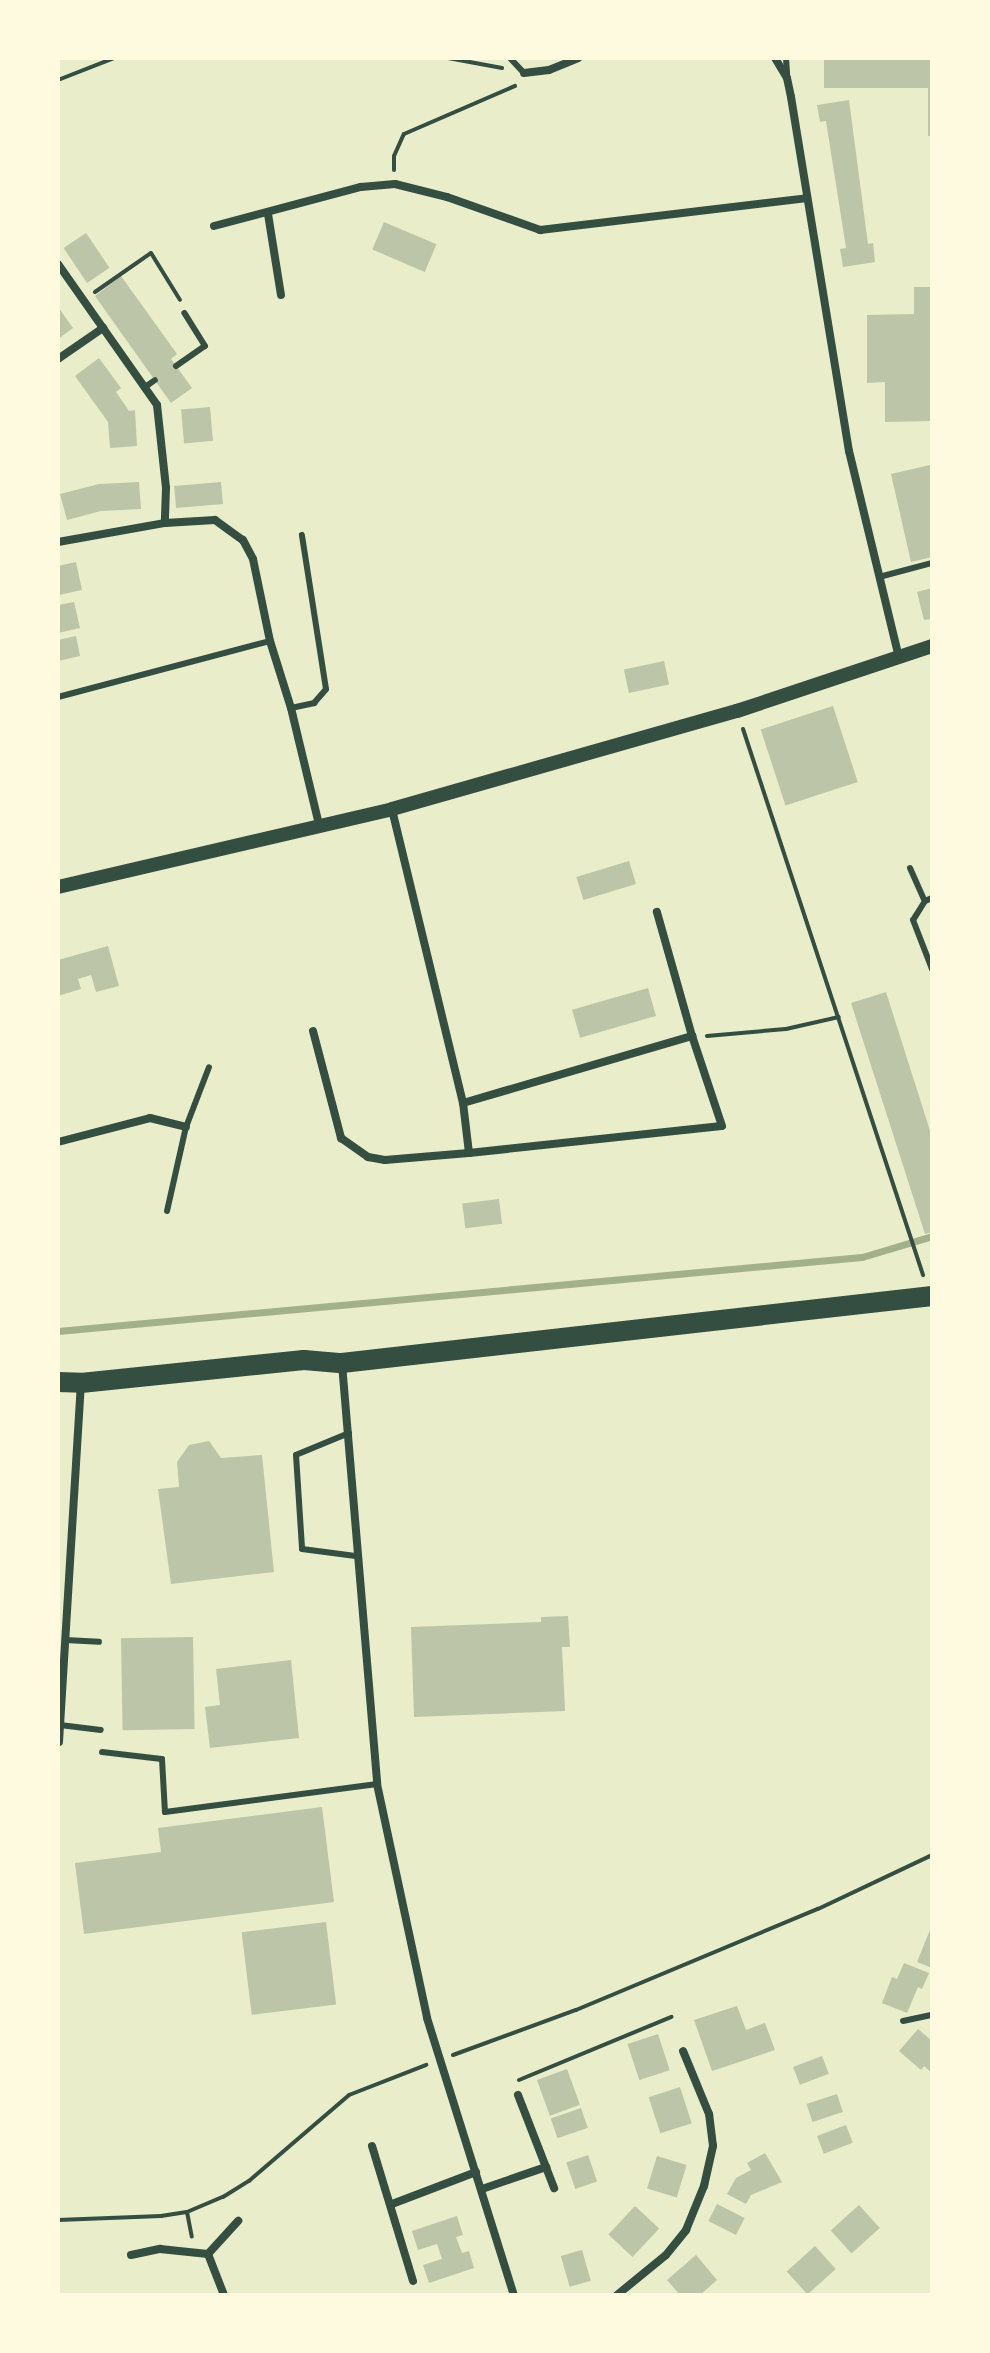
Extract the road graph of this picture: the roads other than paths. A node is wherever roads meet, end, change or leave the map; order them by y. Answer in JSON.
{"nodes":[{"id":1,"x":510,"y":58,"type":"edge"},
{"id":2,"x":578,"y":58,"type":"edge"},
{"id":3,"x":775,"y":58,"type":"edge"},
{"id":4,"x":786,"y":58,"type":"edge"},
{"id":5,"x":524,"y":73,"type":"joint"},
{"id":6,"x":787,"y":78,"type":"junction"},
{"id":7,"x":807,"y":198,"type":"junction"},
{"id":8,"x":268,"y":214,"type":"junction"},
{"id":9,"x":214,"y":226,"type":"dead end"},
{"id":10,"x":58,"y":264,"type":"edge"},
{"id":11,"x":281,"y":295,"type":"dead end"},
{"id":12,"x":184,"y":313,"type":"road end"},
{"id":13,"x":103,"y":328,"type":"junction"},
{"id":14,"x":58,"y":359,"type":"edge"},
{"id":15,"x":176,"y":366,"type":"dead end"},
{"id":16,"x":155,"y":380,"type":"dead end"},
{"id":17,"x":145,"y":387,"type":"junction"},
{"id":18,"x":165,"y":523,"type":"junction"},
{"id":19,"x":302,"y":535,"type":"dead end"},
{"id":20,"x":58,"y":542,"type":"edge"},
{"id":21,"x":932,"y":563,"type":"edge"},
{"id":22,"x":879,"y":577,"type":"junction"},
{"id":23,"x":270,"y":641,"type":"junction"},
{"id":24,"x":932,"y":648,"type":"edge"},
{"id":25,"x":899,"y":658,"type":"junction"},
{"id":26,"x":58,"y":697,"type":"edge"},
{"id":27,"x":291,"y":708,"type":"junction"},
{"id":28,"x":392,"y":809,"type":"junction"},
{"id":29,"x":319,"y":825,"type":"junction"},
{"id":30,"x":910,"y":868,"type":"dead end"},
{"id":31,"x":58,"y":887,"type":"edge"},
{"id":32,"x":928,"y":900,"type":"edge"},
{"id":33,"x":657,"y":912,"type":"dead end"},
{"id":34,"x":932,"y":969,"type":"edge"},
{"id":35,"x":313,"y":1031,"type":"dead end"},
{"id":36,"x":692,"y":1036,"type":"junction"},
{"id":37,"x":209,"y":1067,"type":"dead end"},
{"id":38,"x":463,"y":1103,"type":"junction"},
{"id":39,"x":186,"y":1127,"type":"junction"},
{"id":40,"x":58,"y":1142,"type":"edge"},
{"id":41,"x":469,"y":1153,"type":"junction"},
{"id":42,"x":167,"y":1211,"type":"dead end"},
{"id":43,"x":932,"y":1296,"type":"edge"},
{"id":44,"x":342,"y":1363,"type":"junction"},
{"id":45,"x":58,"y":1382,"type":"edge"},
{"id":46,"x":81,"y":1383,"type":"junction"},
{"id":47,"x":349,"y":1433,"type":"junction"},
{"id":48,"x":356,"y":1556,"type":"junction"},
{"id":49,"x":65,"y":1640,"type":"junction"},
{"id":50,"x":99,"y":1642,"type":"dead end"},
{"id":51,"x":60,"y":1680,"type":"edge"},
{"id":52,"x":60,"y":1725,"type":"junction"},
{"id":53,"x":101,"y":1730,"type":"dead end"},
{"id":54,"x":59,"y":1742,"type":"edge"},
{"id":55,"x":102,"y":1752,"type":"dead end"},
{"id":56,"x":377,"y":1784,"type":"junction"},
{"id":57,"x":932,"y":2015,"type":"edge"},
{"id":58,"x":903,"y":2021,"type":"dead end"},
{"id":59,"x":683,"y":2051,"type":"dead end"},
{"id":60,"x":518,"y":2095,"type":"road end"},
{"id":61,"x":372,"y":2146,"type":"dead end"},
{"id":62,"x":546,"y":2167,"type":"junction"},
{"id":63,"x":476,"y":2172,"type":"junction"},
{"id":64,"x":554,"y":2188,"type":"dead end"},
{"id":65,"x":482,"y":2189,"type":"junction"},
{"id":66,"x":392,"y":2204,"type":"junction"},
{"id":67,"x":238,"y":2221,"type":"dead end"},
{"id":68,"x":208,"y":2254,"type":"junction"},
{"id":69,"x":131,"y":2255,"type":"dead end"},
{"id":70,"x":413,"y":2281,"type":"dead end"},
{"id":71,"x":224,"y":2295,"type":"edge"},
{"id":72,"x":514,"y":2295,"type":"edge"},
{"id":73,"x":617,"y":2295,"type":"edge"}],
"edges":[{"from":1,"to":5,"type":"lane"},
{"from":2,"to":5,"type":"street"},
{"from":3,"to":6,"type":"street"},
{"from":4,"to":6,"type":"lane"},
{"from":6,"to":7,"type":"street"},
{"from":7,"to":8,"type":"street"},
{"from":7,"to":22,"type":"street"},
{"from":8,"to":9,"type":"street"},
{"from":8,"to":11,"type":"street"},
{"from":10,"to":13,"type":"street"},
{"from":12,"to":15,"type":"lane"},
{"from":13,"to":14,"type":"street"},
{"from":13,"to":17,"type":"street"},
{"from":16,"to":17,"type":"lane"},
{"from":17,"to":18,"type":"street"},
{"from":18,"to":20,"type":"street"},
{"from":18,"to":23,"type":"street"},
{"from":19,"to":27,"type":"lane"},
{"from":21,"to":22,"type":"lane"},
{"from":22,"to":25,"type":"street"},
{"from":23,"to":26,"type":"lane"},
{"from":23,"to":27,"type":"street"},
{"from":24,"to":25,"type":"street"},
{"from":25,"to":28,"type":"street"},
{"from":27,"to":29,"type":"street"},
{"from":28,"to":29,"type":"street"},
{"from":28,"to":38,"type":"street"},
{"from":29,"to":31,"type":"street"},
{"from":30,"to":32,"type":"lane"},
{"from":32,"to":34,"type":"lane"},
{"from":33,"to":36,"type":"street"},
{"from":35,"to":41,"type":"street"},
{"from":36,"to":38,"type":"street"},
{"from":36,"to":41,"type":"street"},
{"from":37,"to":39,"type":"lane"},
{"from":38,"to":41,"type":"street"},
{"from":39,"to":40,"type":"street"},
{"from":39,"to":42,"type":"lane"},
{"from":43,"to":44,"type":"main road"},
{"from":44,"to":46,"type":"main road"},
{"from":44,"to":47,"type":"street"},
{"from":45,"to":46,"type":"main road"},
{"from":46,"to":49,"type":"street"},
{"from":47,"to":48,"type":"street"},
{"from":47,"to":48,"type":"lane"},
{"from":48,"to":56,"type":"street"},
{"from":49,"to":50,"type":"lane"},
{"from":49,"to":51,"type":"street"},
{"from":51,"to":52,"type":"street"},
{"from":52,"to":53,"type":"lane"},
{"from":52,"to":54,"type":"street"},
{"from":55,"to":56,"type":"lane"},
{"from":56,"to":63,"type":"street"},
{"from":57,"to":58,"type":"lane"},
{"from":59,"to":73,"type":"street"},
{"from":60,"to":62,"type":"street"},
{"from":61,"to":66,"type":"street"},
{"from":62,"to":64,"type":"street"},
{"from":62,"to":65,"type":"street"},
{"from":63,"to":65,"type":"street"},
{"from":63,"to":66,"type":"street"},
{"from":65,"to":72,"type":"street"},
{"from":66,"to":70,"type":"street"},
{"from":67,"to":68,"type":"street"},
{"from":68,"to":69,"type":"street"},
{"from":68,"to":71,"type":"street"}]}
